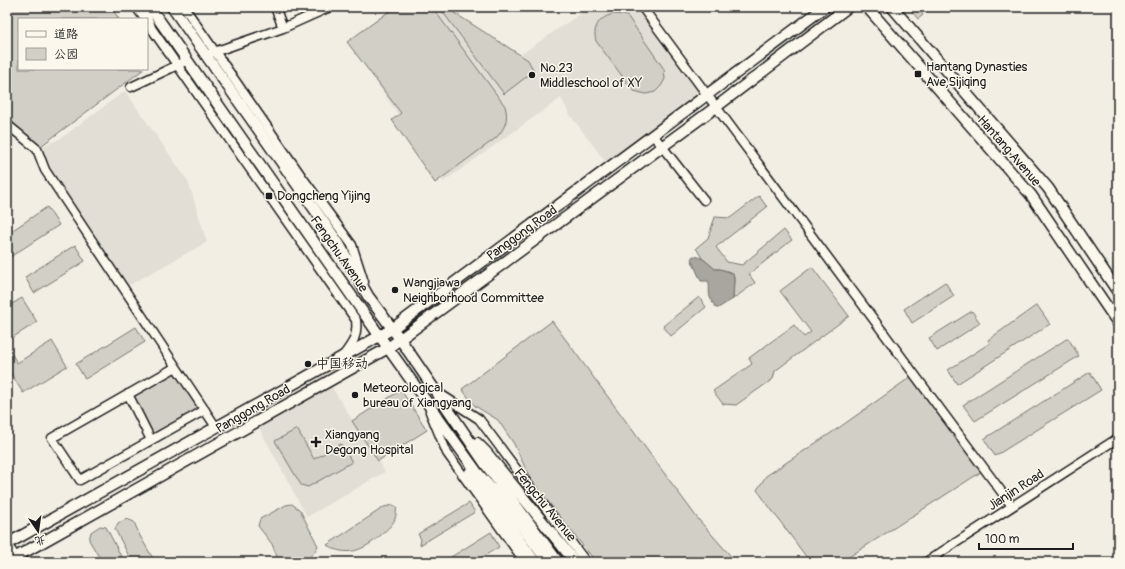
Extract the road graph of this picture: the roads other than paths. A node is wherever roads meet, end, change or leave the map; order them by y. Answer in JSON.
{"nodes":[{"id":1,"x":136,"y":7,"type":"edge"},
{"id":2,"x":143,"y":7,"type":"edge"},
{"id":3,"x":150,"y":7,"type":"edge"},
{"id":4,"x":172,"y":7,"type":"edge"},
{"id":5,"x":184,"y":7,"type":"edge"},
{"id":6,"x":275,"y":7,"type":"edge"},
{"id":7,"x":330,"y":7,"type":"edge"},
{"id":8,"x":642,"y":7,"type":"edge"},
{"id":9,"x":824,"y":7,"type":"edge"},
{"id":10,"x":892,"y":7,"type":"edge"},
{"id":11,"x":848,"y":8,"type":"edge"},
{"id":12,"x":866,"y":8,"type":"edge"},
{"id":13,"x":144,"y":18,"type":"edge"},
{"id":14,"x":148,"y":18,"type":"edge"},
{"id":15,"x":148,"y":19,"type":"edge"},
{"id":16,"x":148,"y":24,"type":"edge"},
{"id":17,"x":283,"y":28,"type":"junction"},
{"id":18,"x":153,"y":31,"type":"junction"},
{"id":19,"x":201,"y":31,"type":"junction"},
{"id":20,"x":216,"y":52,"type":"junction"},
{"id":21,"x":206,"y":55,"type":"junction"},
{"id":22,"x":188,"y":61,"type":"junction"},
{"id":23,"x":178,"y":65,"type":"junction"},
{"id":24,"x":131,"y":87,"type":"dead end"},
{"id":25,"x":707,"y":95,"type":"junction"},
{"id":26,"x":716,"y":107,"type":"junction"},
{"id":27,"x":8,"y":125,"type":"edge"},
{"id":28,"x":261,"y":134,"type":"junction"},
{"id":29,"x":653,"y":135,"type":"junction"},
{"id":30,"x":233,"y":145,"type":"junction"},
{"id":31,"x":662,"y":146,"type":"junction"},
{"id":32,"x":293,"y":163,"type":"junction"},
{"id":33,"x":265,"y":172,"type":"junction"},
{"id":34,"x":704,"y":200,"type":"dead end"},
{"id":35,"x":1118,"y":292,"type":"edge"},
{"id":36,"x":368,"y":296,"type":"junction"},
{"id":37,"x":1118,"y":323,"type":"edge"},
{"id":38,"x":392,"y":328,"type":"junction"},
{"id":39,"x":380,"y":336,"type":"junction"},
{"id":40,"x":400,"y":339,"type":"junction"},
{"id":41,"x":388,"y":348,"type":"junction"},
{"id":42,"x":343,"y":356,"type":"junction"},
{"id":43,"x":176,"y":367,"type":"junction"},
{"id":44,"x":436,"y":391,"type":"junction"},
{"id":45,"x":128,"y":394,"type":"junction"},
{"id":46,"x":424,"y":398,"type":"junction"},
{"id":47,"x":205,"y":410,"type":"junction"},
{"id":48,"x":216,"y":427,"type":"junction"},
{"id":49,"x":462,"y":429,"type":"junction"},
{"id":50,"x":453,"y":436,"type":"junction"},
{"id":51,"x":1118,"y":438,"type":"edge"},
{"id":52,"x":152,"y":440,"type":"junction"},
{"id":53,"x":511,"y":506,"type":"junction"},
{"id":54,"x":1012,"y":506,"type":"junction"},
{"id":55,"x":7,"y":544,"type":"edge"},
{"id":56,"x":14,"y":560,"type":"edge"},
{"id":57,"x":524,"y":562,"type":"edge"},
{"id":58,"x":535,"y":562,"type":"edge"},
{"id":59,"x":548,"y":562,"type":"edge"},
{"id":60,"x":558,"y":562,"type":"edge"},
{"id":61,"x":574,"y":562,"type":"edge"},
{"id":62,"x":586,"y":562,"type":"edge"},
{"id":63,"x":926,"y":562,"type":"edge"}],
"edges":[{"from":1,"to":13,"type":"street"},
{"from":2,"to":14,"type":"street"},
{"from":3,"to":22,"type":"main road","name":"Fengchu Avenue"},
{"from":4,"to":19,"type":"street"},
{"from":4,"to":21,"type":"main road","name":"Fengchu Avenue"},
{"from":5,"to":19,"type":"street"},
{"from":6,"to":17,"type":"street"},
{"from":7,"to":17,"type":"street"},
{"from":8,"to":25,"type":"street"},
{"from":9,"to":25,"type":"main road","name":"Panggong Road"},
{"from":10,"to":35,"type":"main road","name":"Hantang Avenue"},
{"from":11,"to":26,"type":"main road","name":"Panggong Road"},
{"from":12,"to":37,"type":"main road","name":"Hantang Avenue"},
{"from":15,"to":18,"type":"street"},
{"from":16,"to":18,"type":"street"},
{"from":17,"to":20,"type":"street"},
{"from":18,"to":23,"type":"street"},
{"from":19,"to":20,"type":"street"},
{"from":20,"to":21,"type":"street"},
{"from":20,"to":32,"type":"street"},
{"from":21,"to":28,"type":"main road","name":"Fengchu Avenue"},
{"from":22,"to":23,"type":"street"},
{"from":22,"to":33,"type":"main road","name":"Fengchu Avenue"},
{"from":23,"to":24,"type":"street"},
{"from":23,"to":30,"type":"street"},
{"from":25,"to":26,"type":"street"},
{"from":25,"to":29,"type":"main road","name":"Panggong Road"},
{"from":26,"to":31,"type":"main road","name":"Panggong Road"},
{"from":26,"to":54,"type":"street"},
{"from":27,"to":43,"type":"street"},
{"from":28,"to":32,"type":"street"},
{"from":28,"to":36,"type":"main road","name":"Fengchu Avenue"},
{"from":29,"to":31,"type":"street"},
{"from":29,"to":38,"type":"main road","name":"Panggong Road"},
{"from":30,"to":33,"type":"street"},
{"from":30,"to":42,"type":"street"},
{"from":31,"to":34,"type":"street"},
{"from":31,"to":40,"type":"main road","name":"Panggong Road"},
{"from":32,"to":36,"type":"street"},
{"from":33,"to":39,"type":"main road","name":"Fengchu Avenue"},
{"from":36,"to":38,"type":"main road","name":"Fengchu Avenue"},
{"from":38,"to":39,"type":"main road","name":"Panggong Road"},
{"from":38,"to":40,"type":"main road","name":"Fengchu Avenue"},
{"from":39,"to":41,"type":"main road","name":"Fengchu Avenue"},
{"from":39,"to":42,"type":"main road","name":"Panggong Road"},
{"from":40,"to":41,"type":"main road","name":"Panggong Road"},
{"from":40,"to":44,"type":"main road","name":"Fengchu Avenue"},
{"from":41,"to":46,"type":"main road","name":"Fengchu Avenue"},
{"from":41,"to":56,"type":"main road","name":"Panggong Road"},
{"from":42,"to":48,"type":"main road","name":"Panggong Road"},
{"from":43,"to":45,"type":"street"},
{"from":43,"to":47,"type":"street"},
{"from":44,"to":49,"type":"main road","name":"Fengchu Avenue"},
{"from":44,"to":62,"type":"street"},
{"from":45,"to":52,"type":"street"},
{"from":45,"to":52,"type":"street"},
{"from":46,"to":50,"type":"main road","name":"Fengchu Avenue"},
{"from":46,"to":57,"type":"street"},
{"from":47,"to":48,"type":"street"},
{"from":47,"to":52,"type":"street"},
{"from":48,"to":55,"type":"main road","name":"Panggong Road"},
{"from":49,"to":53,"type":"main road","name":"Fengchu Avenue"},
{"from":49,"to":61,"type":"main road","name":"Fengchu Avenue"},
{"from":50,"to":53,"type":"main road","name":"Fengchu Avenue"},
{"from":50,"to":58,"type":"main road","name":"Fengchu Avenue"},
{"from":51,"to":54,"type":"street","name":"Jianjin Road"},
{"from":53,"to":59,"type":"main road"},
{"from":53,"to":60,"type":"main road"},
{"from":54,"to":63,"type":"street","name":"Jianjin Road"},
{"from":55,"to":56,"type":"street"}]}
